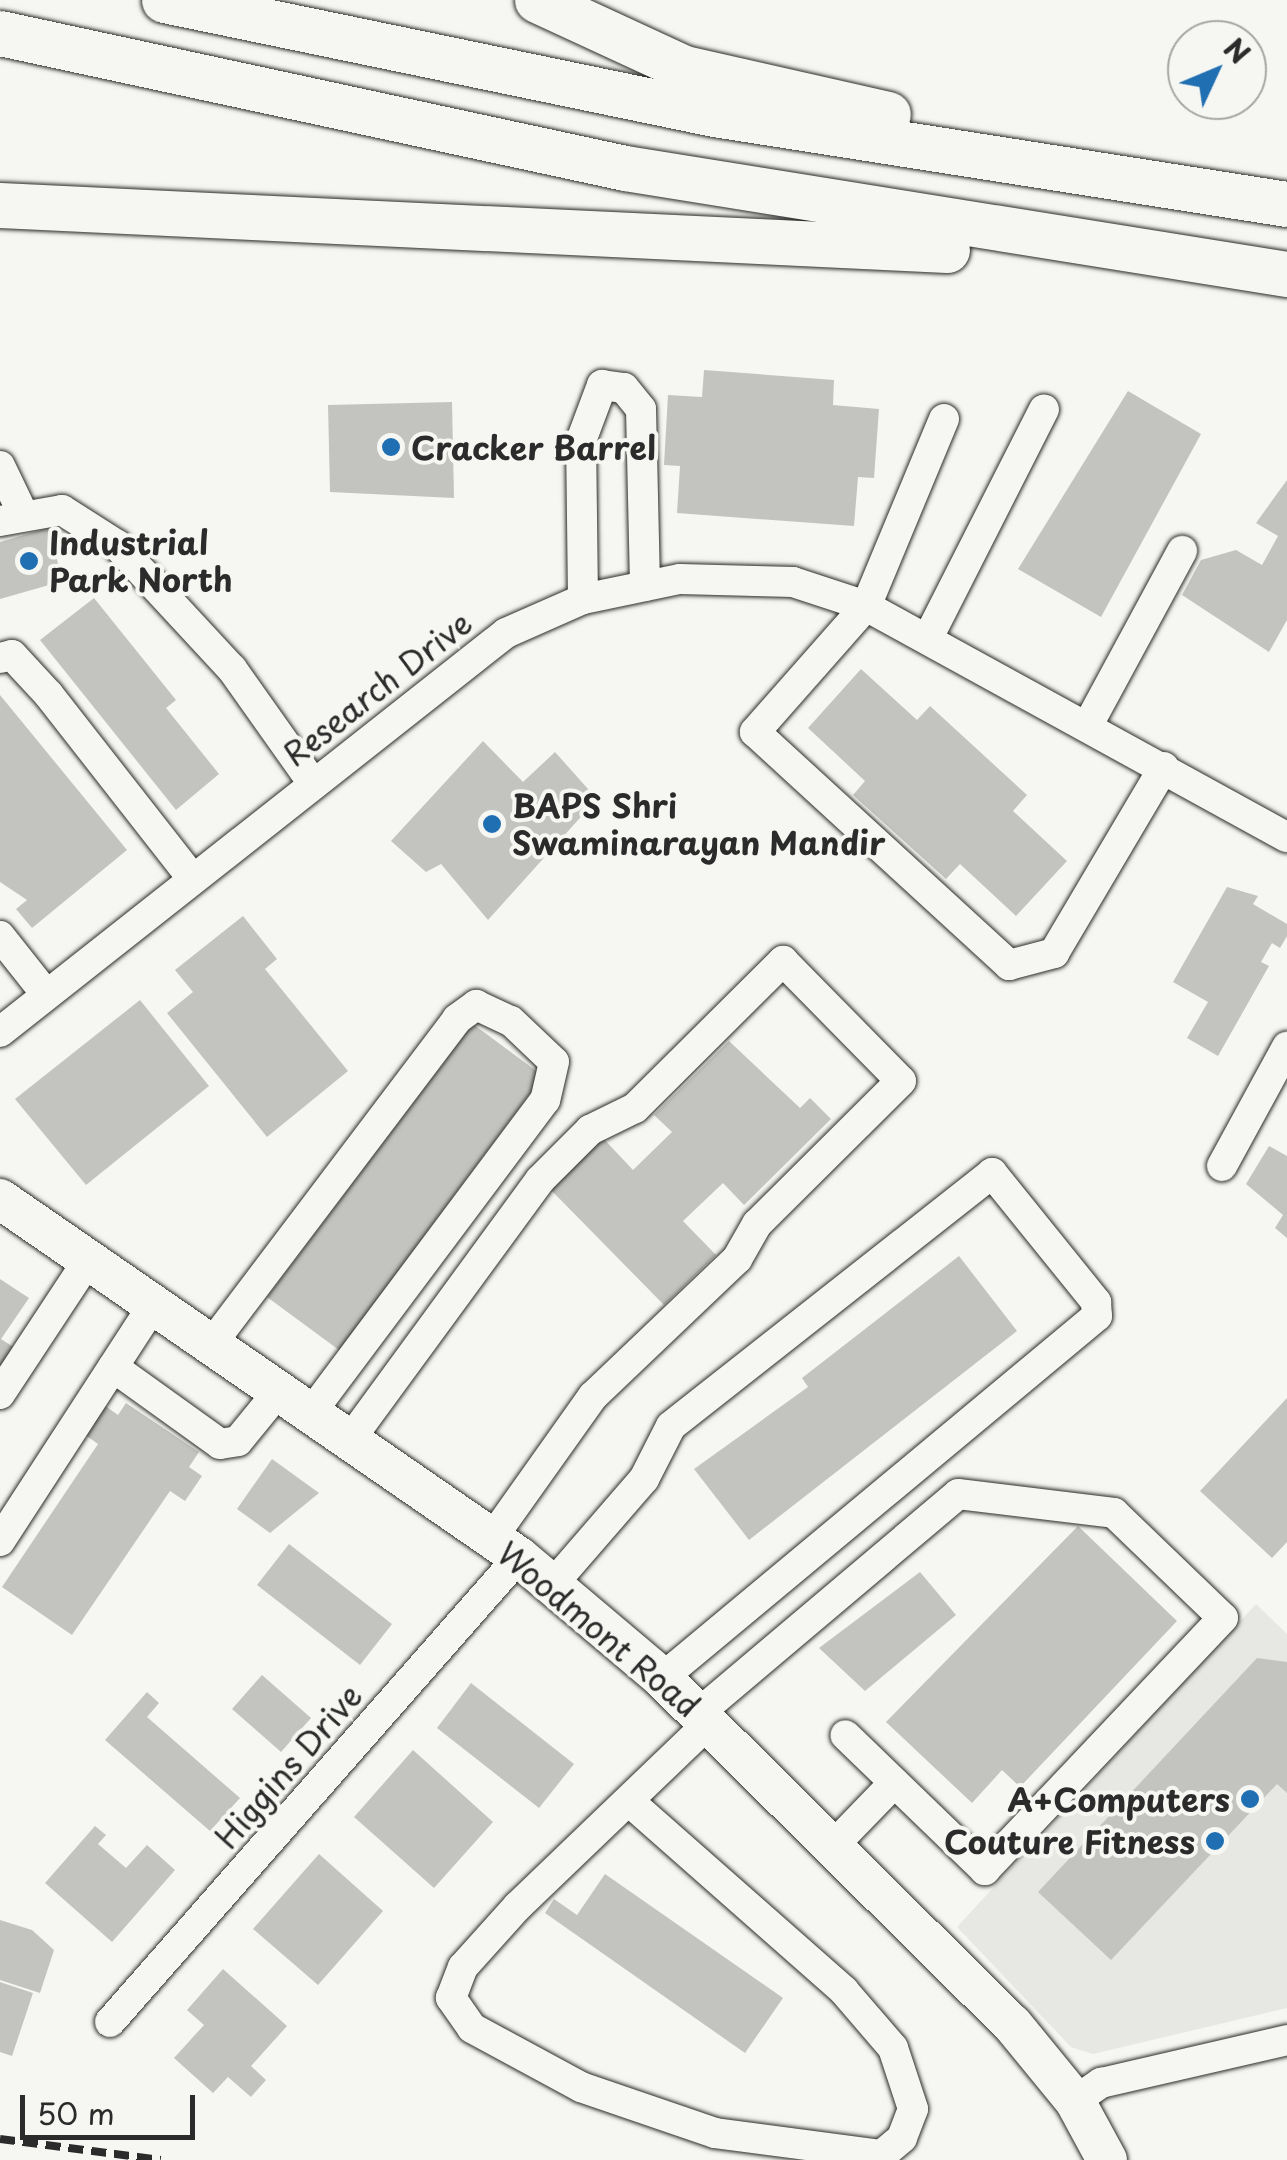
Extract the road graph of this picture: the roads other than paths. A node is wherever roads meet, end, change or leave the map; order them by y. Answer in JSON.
{"nodes":[{"id":1,"x":164,"y":0,"type":"edge"},
{"id":2,"x":538,"y":0,"type":"edge"},
{"id":3,"x":0,"y":34,"type":"edge"},
{"id":4,"x":1287,"y":196,"type":"edge"},
{"id":5,"x":1287,"y":204,"type":"edge"},
{"id":6,"x":0,"y":206,"type":"edge"},
{"id":7,"x":1213,"y":264,"type":"junction"},
{"id":8,"x":1287,"y":274,"type":"edge"},
{"id":9,"x":1044,"y":409,"type":"dead end"},
{"id":10,"x":944,"y":418,"type":"dead end"},
{"id":11,"x":0,"y":466,"type":"edge"},
{"id":12,"x":12,"y":518,"type":"edge"},
{"id":13,"x":1182,"y":550,"type":"dead end"},
{"id":14,"x":645,"y":586,"type":"junction"},
{"id":15,"x":583,"y":600,"type":"junction"},
{"id":16,"x":866,"y":606,"type":"junction"},
{"id":17,"x":929,"y":636,"type":"junction"},
{"id":18,"x":0,"y":658,"type":"edge"},
{"id":19,"x":1088,"y":725,"type":"junction"},
{"id":20,"x":1164,"y":767,"type":"junction"},
{"id":21,"x":312,"y":782,"type":"junction"},
{"id":22,"x":1287,"y":838,"type":"edge"},
{"id":23,"x":192,"y":877,"type":"junction"},
{"id":24,"x":0,"y":936,"type":"edge"},
{"id":25,"x":46,"y":994,"type":"junction"},
{"id":26,"x":0,"y":1032,"type":"edge"},
{"id":27,"x":1287,"y":1046,"type":"edge"},
{"id":28,"x":1222,"y":1166,"type":"dead end"},
{"id":29,"x":0,"y":1199,"type":"edge"},
{"id":30,"x":87,"y":1262,"type":"junction"},
{"id":31,"x":152,"y":1307,"type":"junction"},
{"id":32,"x":210,"y":1346,"type":"junction"},
{"id":33,"x":113,"y":1367,"type":"junction"},
{"id":34,"x":0,"y":1394,"type":"edge"},
{"id":35,"x":294,"y":1403,"type":"junction"},
{"id":36,"x":349,"y":1441,"type":"junction"},
{"id":37,"x":0,"y":1541,"type":"edge"},
{"id":38,"x":506,"y":1547,"type":"junction"},
{"id":39,"x":553,"y":1584,"type":"junction"},
{"id":40,"x":662,"y":1678,"type":"junction"},
{"id":41,"x":704,"y":1718,"type":"junction"},
{"id":42,"x":844,"y":1735,"type":"dead end"},
{"id":43,"x":894,"y":1783,"type":"junction"},
{"id":44,"x":630,"y":1803,"type":"junction"},
{"id":45,"x":833,"y":1846,"type":"junction"},
{"id":46,"x":110,"y":2022,"type":"dead end"},
{"id":47,"x":1287,"y":2040,"type":"edge"},
{"id":48,"x":1076,"y":2102,"type":"junction"},
{"id":49,"x":1107,"y":2160,"type":"edge"}],
"edges":[{"from":1,"to":5,"type":"highway"},
{"from":2,"to":4,"type":"highway"},
{"from":3,"to":7,"type":"highway"},
{"from":6,"to":7,"type":"highway"},
{"from":7,"to":8,"type":"highway"},
{"from":9,"to":17,"type":"street"},
{"from":10,"to":16,"type":"street"},
{"from":11,"to":12,"type":"street"},
{"from":12,"to":21,"type":"street"},
{"from":13,"to":19,"type":"street"},
{"from":14,"to":15,"type":"street","name":"Research Drive"},
{"from":14,"to":15,"type":"street"},
{"from":14,"to":16,"type":"street","name":"Research Drive"},
{"from":15,"to":21,"type":"street","name":"Research Drive"},
{"from":16,"to":17,"type":"street","name":"Research Drive"},
{"from":16,"to":20,"type":"street"},
{"from":17,"to":19,"type":"street","name":"Research Drive"},
{"from":18,"to":23,"type":"street"},
{"from":19,"to":20,"type":"street","name":"Research Drive"},
{"from":20,"to":22,"type":"street","name":"Research Drive"},
{"from":21,"to":23,"type":"street","name":"Research Drive"},
{"from":23,"to":25,"type":"street","name":"Research Drive"},
{"from":24,"to":25,"type":"street"},
{"from":25,"to":26,"type":"street","name":"Research Drive"},
{"from":27,"to":28,"type":"street"},
{"from":29,"to":30,"type":"main road","name":"Woodmont Road"},
{"from":30,"to":31,"type":"main road","name":"Woodmont Road"},
{"from":30,"to":34,"type":"street"},
{"from":31,"to":32,"type":"main road","name":"Woodmont Road"},
{"from":31,"to":33,"type":"street"},
{"from":32,"to":35,"type":"main road","name":"Woodmont Road"},
{"from":32,"to":35,"type":"street"},
{"from":33,"to":35,"type":"street"},
{"from":33,"to":37,"type":"street"},
{"from":35,"to":36,"type":"main road","name":"Woodmont Road"},
{"from":36,"to":38,"type":"main road","name":"Woodmont Road"},
{"from":36,"to":38,"type":"street","name":"Higgins Drive"},
{"from":38,"to":39,"type":"main road","name":"Woodmont Road"},
{"from":38,"to":46,"type":"street","name":"Higgins Drive"},
{"from":39,"to":40,"type":"main road","name":"Woodmont Road"},
{"from":39,"to":40,"type":"street"},
{"from":40,"to":41,"type":"main road","name":"Woodmont Road"},
{"from":41,"to":43,"type":"street"},
{"from":41,"to":44,"type":"street"},
{"from":41,"to":45,"type":"main road","name":"Woodmont Road"},
{"from":42,"to":43,"type":"street"},
{"from":43,"to":45,"type":"street"},
{"from":44,"to":44,"type":"street"},
{"from":45,"to":48,"type":"main road","name":"Woodmont Road"},
{"from":47,"to":48,"type":"street"},
{"from":48,"to":49,"type":"main road","name":"Woodmont Road"}]}
